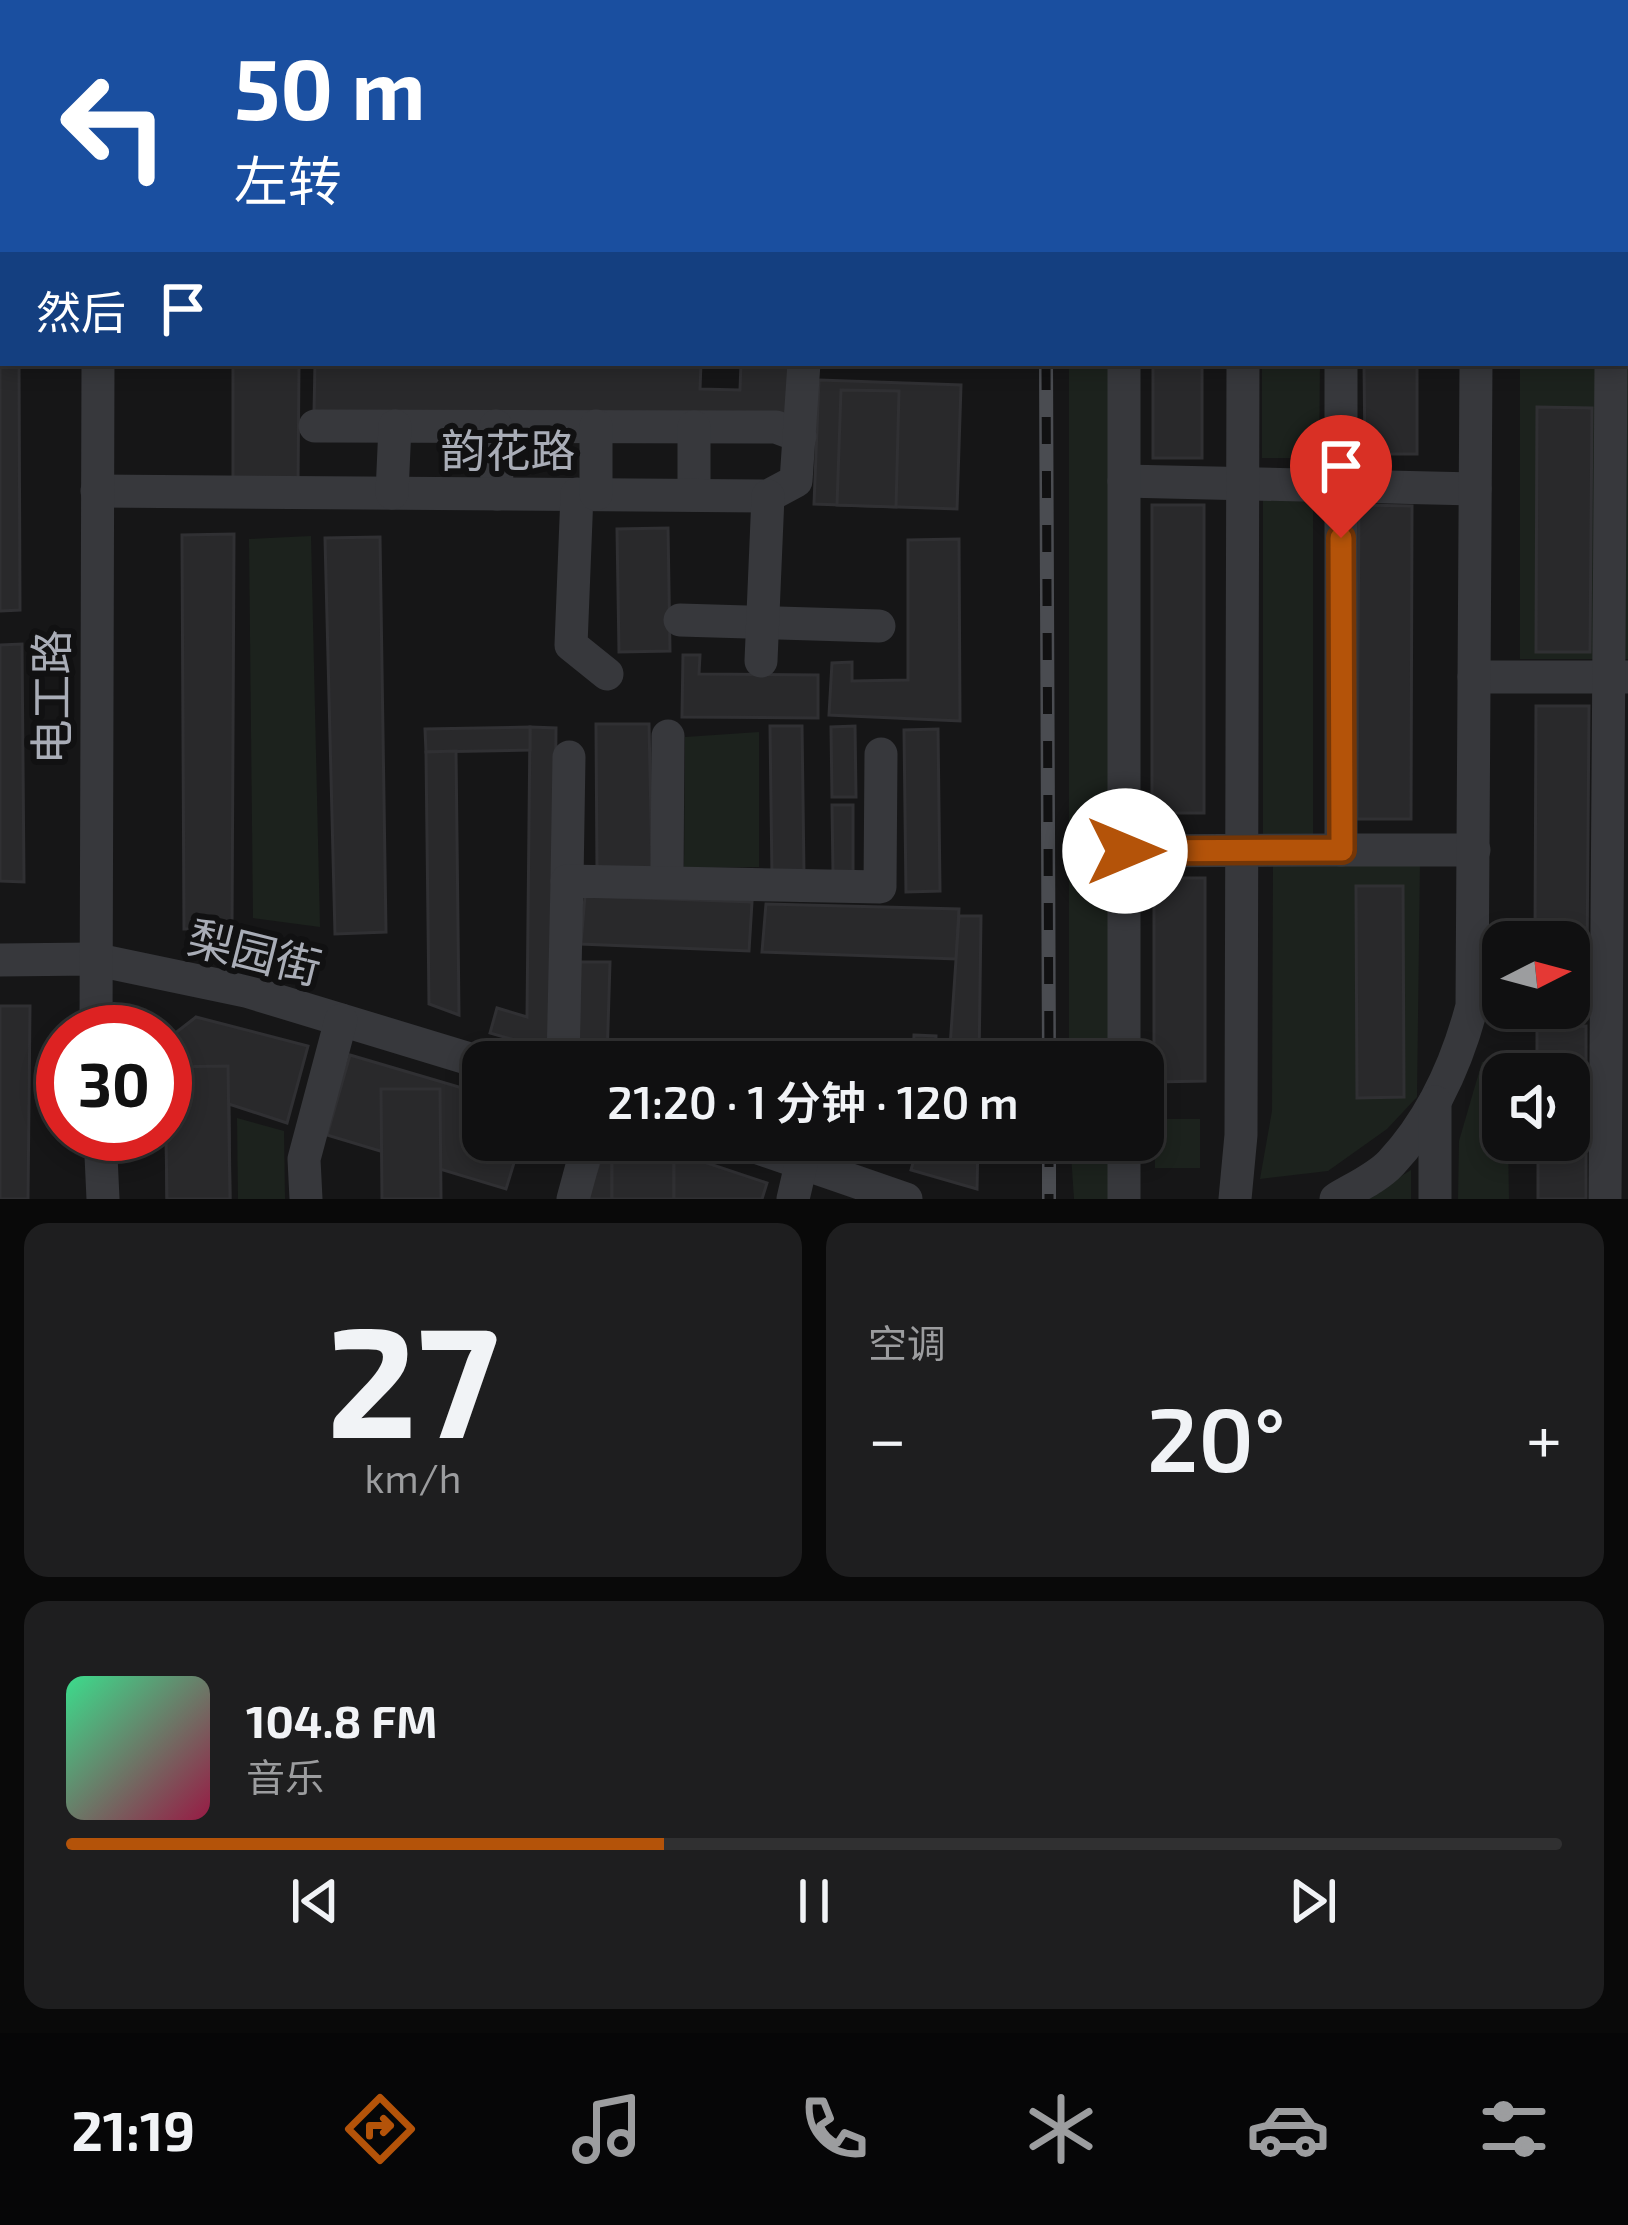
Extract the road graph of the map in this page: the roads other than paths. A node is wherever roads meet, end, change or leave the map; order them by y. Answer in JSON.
{"nodes":[{"id":1,"x":98,"y":366,"type":"edge"},
{"id":2,"x":804,"y":366,"type":"edge"},
{"id":3,"x":1124,"y":366,"type":"edge"},
{"id":4,"x":1243,"y":366,"type":"edge"},
{"id":5,"x":1342,"y":366,"type":"edge"},
{"id":6,"x":1476,"y":366,"type":"edge"},
{"id":7,"x":1611,"y":366,"type":"edge"},
{"id":8,"x":315,"y":426,"type":"dead end"},
{"id":9,"x":395,"y":426,"type":"junction"},
{"id":10,"x":496,"y":426,"type":"junction"},
{"id":11,"x":596,"y":426,"type":"junction"},
{"id":12,"x":694,"y":427,"type":"junction"},
{"id":13,"x":800,"y":436,"type":"junction"},
{"id":14,"x":1124,"y":481,"type":"junction"},
{"id":15,"x":1242,"y":484,"type":"junction"},
{"id":16,"x":1341,"y":486,"type":"junction"},
{"id":17,"x":1475,"y":489,"type":"junction"},
{"id":18,"x":98,"y":491,"type":"junction"},
{"id":19,"x":392,"y":493,"type":"junction"},
{"id":20,"x":497,"y":494,"type":"junction"},
{"id":21,"x":586,"y":494,"type":"junction"},
{"id":22,"x":694,"y":495,"type":"junction"},
{"id":23,"x":767,"y":496,"type":"junction"},
{"id":24,"x":680,"y":620,"type":"dead end"},
{"id":25,"x":762,"y":624,"type":"junction"},
{"id":26,"x":879,"y":626,"type":"dead end"},
{"id":27,"x":761,"y":661,"type":"dead end"},
{"id":28,"x":607,"y":674,"type":"dead end"},
{"id":29,"x":1474,"y":677,"type":"junction"},
{"id":30,"x":1618,"y":677,"type":"edge"},
{"id":31,"x":668,"y":736,"type":"dead end"},
{"id":32,"x":880,"y":754,"type":"dead end"},
{"id":33,"x":569,"y":757,"type":"dead end"},
{"id":34,"x":1240,"y":850,"type":"junction"},
{"id":35,"x":1342,"y":850,"type":"junction"},
{"id":36,"x":1474,"y":850,"type":"junction"},
{"id":37,"x":1125,"y":851,"type":"junction"},
{"id":38,"x":568,"y":881,"type":"junction"},
{"id":39,"x":667,"y":882,"type":"junction"},
{"id":40,"x":93,"y":959,"type":"junction"},
{"id":41,"x":0,"y":960,"type":"edge"},
{"id":42,"x":95,"y":1005,"type":"edge"},
{"id":43,"x":341,"y":1020,"type":"junction"},
{"id":44,"x":564,"y":1041,"type":"edge"},
{"id":45,"x":1124,"y":1041,"type":"edge"},
{"id":46,"x":462,"y":1057,"type":"edge"},
{"id":47,"x":1435,"y":1102,"type":"junction"},
{"id":48,"x":101,"y":1161,"type":"edge"},
{"id":49,"x":583,"y":1161,"type":"edge"},
{"id":50,"x":802,"y":1161,"type":"edge"},
{"id":51,"x":805,"y":1161,"type":"edge"},
{"id":52,"x":1124,"y":1161,"type":"edge"},
{"id":53,"x":103,"y":1199,"type":"edge"},
{"id":54,"x":306,"y":1199,"type":"edge"},
{"id":55,"x":573,"y":1199,"type":"edge"},
{"id":56,"x":793,"y":1199,"type":"edge"},
{"id":57,"x":906,"y":1199,"type":"edge"},
{"id":58,"x":1124,"y":1199,"type":"edge"},
{"id":59,"x":1235,"y":1199,"type":"edge"},
{"id":60,"x":1336,"y":1199,"type":"edge"},
{"id":61,"x":1435,"y":1199,"type":"edge"},
{"id":62,"x":1606,"y":1199,"type":"edge"}],
"edges":[{"from":1,"to":18,"type":"street","name":"电工路"},
{"from":2,"to":13,"type":"street"},
{"from":3,"to":14,"type":"street"},
{"from":4,"to":15,"type":"street"},
{"from":5,"to":16,"type":"street"},
{"from":6,"to":17,"type":"street"},
{"from":7,"to":30,"type":"street"},
{"from":8,"to":9,"type":"street"},
{"from":9,"to":10,"type":"street"},
{"from":9,"to":19,"type":"street"},
{"from":10,"to":11,"type":"street"},
{"from":10,"to":20,"type":"street"},
{"from":11,"to":12,"type":"street"},
{"from":11,"to":21,"type":"street"},
{"from":12,"to":13,"type":"street"},
{"from":12,"to":22,"type":"street"},
{"from":13,"to":23,"type":"street"},
{"from":14,"to":15,"type":"street"},
{"from":14,"to":37,"type":"street"},
{"from":15,"to":16,"type":"street"},
{"from":15,"to":34,"type":"street"},
{"from":16,"to":17,"type":"street"},
{"from":16,"to":35,"type":"street"},
{"from":17,"to":29,"type":"street"},
{"from":18,"to":19,"type":"street","name":"韵花路"},
{"from":18,"to":40,"type":"street","name":"电工路"},
{"from":19,"to":20,"type":"street","name":"韵花路"},
{"from":20,"to":21,"type":"street","name":"韵花路"},
{"from":21,"to":22,"type":"street","name":"韵花路"},
{"from":21,"to":28,"type":"street"},
{"from":22,"to":23,"type":"street","name":"韵花路"},
{"from":23,"to":25,"type":"street"},
{"from":24,"to":25,"type":"street"},
{"from":25,"to":26,"type":"street"},
{"from":25,"to":27,"type":"street"},
{"from":29,"to":30,"type":"street"},
{"from":29,"to":36,"type":"street"},
{"from":30,"to":62,"type":"street"},
{"from":31,"to":39,"type":"street"},
{"from":32,"to":39,"type":"street"},
{"from":33,"to":38,"type":"street"},
{"from":34,"to":35,"type":"street"},
{"from":34,"to":37,"type":"street"},
{"from":34,"to":59,"type":"street"},
{"from":35,"to":36,"type":"street"},
{"from":36,"to":47,"type":"street"},
{"from":37,"to":45,"type":"street"},
{"from":38,"to":39,"type":"street"},
{"from":38,"to":44,"type":"street"},
{"from":40,"to":41,"type":"street","name":"梨园街"},
{"from":40,"to":42,"type":"street","name":"电工路"},
{"from":40,"to":43,"type":"street","name":"梨园街"},
{"from":43,"to":46,"type":"street","name":"梨园街"},
{"from":43,"to":54,"type":"street"},
{"from":47,"to":60,"type":"street"},
{"from":47,"to":61,"type":"street"},
{"from":48,"to":53,"type":"street"},
{"from":49,"to":55,"type":"street"},
{"from":50,"to":56,"type":"street"},
{"from":51,"to":57,"type":"street"},
{"from":52,"to":58,"type":"street"}]}
